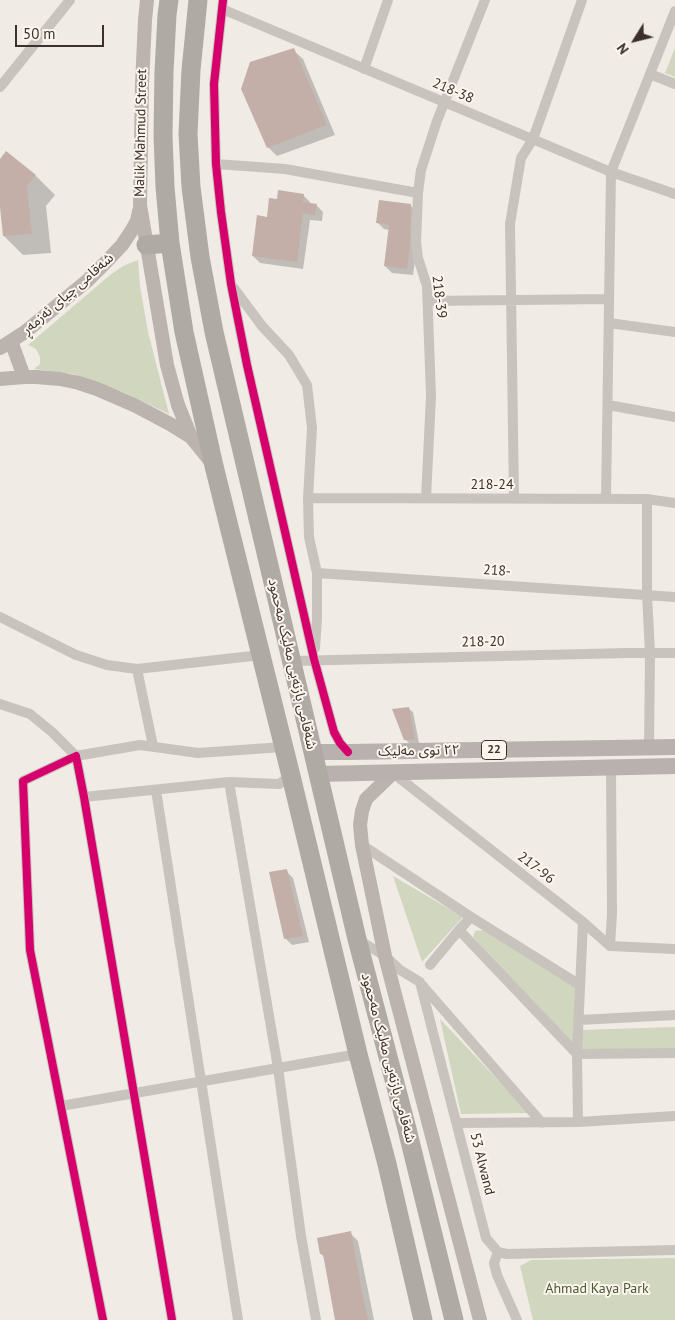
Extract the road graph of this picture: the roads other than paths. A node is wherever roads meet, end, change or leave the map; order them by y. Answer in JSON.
{"nodes":[{"id":1,"x":70,"y":0,"type":"edge"},
{"id":2,"x":147,"y":0,"type":"edge"},
{"id":3,"x":155,"y":0,"type":"edge"},
{"id":4,"x":169,"y":0,"type":"edge"},
{"id":5,"x":198,"y":0,"type":"edge"},
{"id":6,"x":388,"y":0,"type":"edge"},
{"id":7,"x":485,"y":0,"type":"edge"},
{"id":8,"x":582,"y":0,"type":"edge"},
{"id":9,"x":223,"y":5,"type":"edge"},
{"id":10,"x":675,"y":12,"type":"edge"},
{"id":11,"x":165,"y":51,"type":"junction"},
{"id":12,"x":364,"y":69,"type":"junction"},
{"id":13,"x":650,"y":74,"type":"junction"},
{"id":14,"x":675,"y":84,"type":"edge"},
{"id":15,"x":0,"y":88,"type":"edge"},
{"id":16,"x":444,"y":103,"type":"junction"},
{"id":17,"x":533,"y":139,"type":"junction"},
{"id":18,"x":216,"y":164,"type":"junction"},
{"id":19,"x":611,"y":172,"type":"junction"},
{"id":20,"x":418,"y":193,"type":"junction"},
{"id":21,"x":675,"y":194,"type":"edge"},
{"id":22,"x":140,"y":205,"type":"junction"},
{"id":23,"x":170,"y":243,"type":"junction"},
{"id":24,"x":146,"y":245,"type":"junction"},
{"id":25,"x":231,"y":284,"type":"junction"},
{"id":26,"x":609,"y":299,"type":"junction"},
{"id":27,"x":511,"y":300,"type":"junction"},
{"id":28,"x":428,"y":301,"type":"junction"},
{"id":29,"x":609,"y":323,"type":"junction"},
{"id":30,"x":675,"y":332,"type":"edge"},
{"id":31,"x":6,"y":345,"type":"edge"},
{"id":32,"x":24,"y":377,"type":"junction"},
{"id":33,"x":0,"y":379,"type":"edge"},
{"id":34,"x":608,"y":405,"type":"junction"},
{"id":35,"x":675,"y":417,"type":"edge"},
{"id":36,"x":191,"y":437,"type":"junction"},
{"id":37,"x":214,"y":466,"type":"junction"},
{"id":38,"x":308,"y":498,"type":"junction"},
{"id":39,"x":426,"y":498,"type":"junction"},
{"id":40,"x":514,"y":499,"type":"junction"},
{"id":41,"x":606,"y":499,"type":"junction"},
{"id":42,"x":646,"y":499,"type":"junction"},
{"id":43,"x":675,"y":503,"type":"edge"},
{"id":44,"x":317,"y":573,"type":"junction"},
{"id":45,"x":647,"y":595,"type":"junction"},
{"id":46,"x":675,"y":598,"type":"edge"},
{"id":47,"x":0,"y":617,"type":"edge"},
{"id":48,"x":650,"y":653,"type":"junction"},
{"id":49,"x":675,"y":653,"type":"edge"},
{"id":50,"x":261,"y":655,"type":"junction"},
{"id":51,"x":314,"y":659,"type":"junction"},
{"id":52,"x":291,"y":661,"type":"junction"},
{"id":53,"x":137,"y":669,"type":"junction"},
{"id":54,"x":0,"y":704,"type":"edge"},
{"id":55,"x":153,"y":746,"type":"junction"},
{"id":56,"x":283,"y":747,"type":"junction"},
{"id":57,"x":675,"y":747,"type":"edge"},
{"id":58,"x":649,"y":748,"type":"junction"},
{"id":59,"x":313,"y":752,"type":"junction"},
{"id":60,"x":348,"y":752,"type":"junction"},
{"id":61,"x":76,"y":756,"type":"junction"},
{"id":62,"x":675,"y":766,"type":"edge"},
{"id":63,"x":611,"y":768,"type":"junction"},
{"id":64,"x":393,"y":773,"type":"junction"},
{"id":65,"x":318,"y":774,"type":"junction"},
{"id":66,"x":291,"y":776,"type":"junction"},
{"id":67,"x":229,"y":782,"type":"junction"},
{"id":68,"x":156,"y":790,"type":"junction"},
{"id":69,"x":84,"y":797,"type":"junction"},
{"id":70,"x":362,"y":845,"type":"junction"},
{"id":71,"x":471,"y":917,"type":"junction"},
{"id":72,"x":583,"y":922,"type":"junction"},
{"id":73,"x":459,"y":930,"type":"junction"},
{"id":74,"x":357,"y":940,"type":"junction"},
{"id":75,"x":610,"y":946,"type":"junction"},
{"id":76,"x":675,"y":949,"type":"edge"},
{"id":77,"x":385,"y":956,"type":"junction"},
{"id":78,"x":430,"y":965,"type":"dead end"},
{"id":79,"x":420,"y":982,"type":"junction"},
{"id":80,"x":580,"y":985,"type":"junction"},
{"id":81,"x":675,"y":1014,"type":"edge"},
{"id":82,"x":579,"y":1020,"type":"junction"},
{"id":83,"x":675,"y":1053,"type":"edge"},
{"id":84,"x":358,"y":1054,"type":"junction"},
{"id":85,"x":577,"y":1054,"type":"junction"},
{"id":86,"x":278,"y":1068,"type":"junction"},
{"id":87,"x":201,"y":1081,"type":"junction"},
{"id":88,"x":134,"y":1092,"type":"junction"},
{"id":89,"x":61,"y":1106,"type":"junction"},
{"id":90,"x":675,"y":1116,"type":"edge"},
{"id":91,"x":578,"y":1122,"type":"junction"},
{"id":92,"x":457,"y":1123,"type":"junction"},
{"id":93,"x":542,"y":1123,"type":"junction"},
{"id":94,"x":406,"y":1124,"type":"junction"},
{"id":95,"x":379,"y":1133,"type":"junction"},
{"id":96,"x":414,"y":1159,"type":"junction"},
{"id":97,"x":388,"y":1164,"type":"junction"},
{"id":98,"x":675,"y":1250,"type":"edge"},
{"id":99,"x":498,"y":1252,"type":"junction"},
{"id":100,"x":103,"y":1320,"type":"edge"},
{"id":101,"x":172,"y":1320,"type":"edge"},
{"id":102,"x":238,"y":1320,"type":"edge"},
{"id":103,"x":316,"y":1320,"type":"edge"},
{"id":104,"x":423,"y":1320,"type":"edge"},
{"id":105,"x":454,"y":1320,"type":"edge"},
{"id":106,"x":480,"y":1320,"type":"edge"},
{"id":107,"x":517,"y":1320,"type":"edge"}],
"edges":[{"from":1,"to":15,"type":"street"},
{"from":2,"to":22,"type":"main road","name":"Malik Mahmud Street"},
{"from":3,"to":11,"type":"highway"},
{"from":4,"to":11,"type":"highway","name":"شەقامی بازنەیی مەلیک مەحمود"},
{"from":5,"to":52,"type":"highway","name":"شەقامی بازنەیی مەلیک مەحمود"},
{"from":6,"to":12,"type":"street"},
{"from":7,"to":16,"type":"street","name":"218-39"},
{"from":8,"to":17,"type":"street"},
{"from":9,"to":12,"type":"street","name":"218-38"},
{"from":9,"to":18,"type":"street"},
{"from":10,"to":13,"type":"street"},
{"from":11,"to":23,"type":"highway","name":"شەقامی بازنەیی مەلیک مەحمود"},
{"from":12,"to":16,"type":"street","name":"218-38"},
{"from":13,"to":14,"type":"street"},
{"from":13,"to":19,"type":"street"},
{"from":16,"to":17,"type":"street","name":"218-38"},
{"from":16,"to":20,"type":"street","name":"218-39"},
{"from":17,"to":19,"type":"street","name":"218-38"},
{"from":17,"to":27,"type":"street"},
{"from":18,"to":20,"type":"street"},
{"from":18,"to":25,"type":"street"},
{"from":19,"to":21,"type":"street","name":"218-38"},
{"from":19,"to":26,"type":"street"},
{"from":20,"to":28,"type":"street","name":"218-39"},
{"from":22,"to":24,"type":"main road"},
{"from":22,"to":31,"type":"main road","name":"شەقامی چیای ئەزمەڕ"},
{"from":23,"to":24,"type":"highway"},
{"from":23,"to":37,"type":"highway","name":"شەقامی بازنەیی مەلیک مەحمود"},
{"from":24,"to":36,"type":"main road"},
{"from":25,"to":38,"type":"street"},
{"from":25,"to":51,"type":"street"},
{"from":26,"to":27,"type":"street"},
{"from":26,"to":29,"type":"street"},
{"from":27,"to":28,"type":"street"},
{"from":27,"to":40,"type":"street"},
{"from":28,"to":39,"type":"street","name":"218-39"},
{"from":29,"to":30,"type":"street"},
{"from":29,"to":34,"type":"street"},
{"from":31,"to":32,"type":"main road"},
{"from":32,"to":33,"type":"main road"},
{"from":32,"to":36,"type":"main road"},
{"from":34,"to":35,"type":"street"},
{"from":34,"to":41,"type":"street"},
{"from":36,"to":37,"type":"main road"},
{"from":37,"to":50,"type":"highway","name":"شەقامی بازنەیی مەلیک مەحمود"},
{"from":38,"to":39,"type":"street","name":"218-24"},
{"from":38,"to":44,"type":"street"},
{"from":39,"to":40,"type":"street","name":"218-24"},
{"from":40,"to":41,"type":"street","name":"218-24"},
{"from":41,"to":42,"type":"street","name":"218-24"},
{"from":42,"to":43,"type":"street","name":"218-24"},
{"from":42,"to":45,"type":"street"},
{"from":44,"to":45,"type":"street","name":"218-"},
{"from":44,"to":51,"type":"street"},
{"from":45,"to":46,"type":"street","name":"218-"},
{"from":45,"to":48,"type":"street"},
{"from":47,"to":53,"type":"street"},
{"from":48,"to":49,"type":"street","name":"218-20"},
{"from":48,"to":51,"type":"street","name":"218-20"},
{"from":48,"to":58,"type":"street"},
{"from":50,"to":53,"type":"street"},
{"from":50,"to":56,"type":"highway","name":"شەقامی بازنەیی مەلیک مەحمود"},
{"from":51,"to":52,"type":"street","name":"218-20"},
{"from":51,"to":60,"type":"street"},
{"from":52,"to":59,"type":"highway","name":"شەقامی بازنەیی مەلیک مەحمود"},
{"from":53,"to":55,"type":"street"},
{"from":54,"to":61,"type":"street"},
{"from":55,"to":56,"type":"street"},
{"from":55,"to":61,"type":"street"},
{"from":56,"to":66,"type":"highway","name":"شەقامی بازنەیی مەلیک مەحمود"},
{"from":57,"to":58,"type":"main road","name":"٢٢ توی مەلیک","number":"22"},
{"from":58,"to":60,"type":"main road","name":"٢٢ توی مەلیک","number":"22"},
{"from":59,"to":60,"type":"main road","name":"٢٢ توی مەلیک","number":"22"},
{"from":59,"to":65,"type":"highway","name":"شەقامی بازنەیی مەلیک مەحمود"},
{"from":61,"to":69,"type":"street"},
{"from":61,"to":89,"type":"street"},
{"from":62,"to":63,"type":"main road","name":"٢٢ توی مەلیک","number":"22"},
{"from":63,"to":64,"type":"main road","name":"٢٢ توی مەلیک","number":"22"},
{"from":63,"to":75,"type":"street"},
{"from":64,"to":65,"type":"main road","name":"٢٢ توی مەلیک","number":"22"},
{"from":64,"to":70,"type":"main road"},
{"from":64,"to":72,"type":"street","name":"217-96"},
{"from":65,"to":74,"type":"highway","name":"شەقامی بازنەیی مەلیک مەحمود"},
{"from":66,"to":67,"type":"street"},
{"from":66,"to":84,"type":"highway","name":"شەقامی بازنەیی مەلیک مەحمود"},
{"from":67,"to":68,"type":"street"},
{"from":67,"to":86,"type":"street"},
{"from":68,"to":69,"type":"street"},
{"from":68,"to":87,"type":"street"},
{"from":69,"to":88,"type":"street"},
{"from":70,"to":71,"type":"street"},
{"from":70,"to":77,"type":"main road"},
{"from":71,"to":73,"type":"street"},
{"from":71,"to":80,"type":"street"},
{"from":72,"to":75,"type":"street","name":"217-96"},
{"from":72,"to":80,"type":"street"},
{"from":73,"to":78,"type":"street"},
{"from":73,"to":85,"type":"street"},
{"from":74,"to":77,"type":"street"},
{"from":74,"to":94,"type":"highway","name":"شەقامی بازنەیی مەلیک مەحمود"},
{"from":75,"to":76,"type":"street"},
{"from":77,"to":79,"type":"street"},
{"from":77,"to":106,"type":"main road"},
{"from":79,"to":92,"type":"street","name":"53 Alwand"},
{"from":79,"to":93,"type":"street"},
{"from":80,"to":82,"type":"street"},
{"from":81,"to":82,"type":"street"},
{"from":82,"to":85,"type":"street"},
{"from":83,"to":85,"type":"street"},
{"from":84,"to":86,"type":"street"},
{"from":84,"to":95,"type":"highway","name":"شەقامی بازنەیی مەلیک مەحمود"},
{"from":85,"to":91,"type":"street"},
{"from":86,"to":87,"type":"street"},
{"from":86,"to":103,"type":"street"},
{"from":87,"to":88,"type":"street"},
{"from":87,"to":102,"type":"street"},
{"from":88,"to":89,"type":"street"},
{"from":88,"to":101,"type":"street"},
{"from":89,"to":100,"type":"street"},
{"from":90,"to":91,"type":"street"},
{"from":91,"to":93,"type":"street"},
{"from":92,"to":93,"type":"street"},
{"from":92,"to":99,"type":"street","name":"53 Alwand"},
{"from":94,"to":95,"type":"highway"},
{"from":94,"to":96,"type":"highway","name":"شەقامی بازنەیی مەلیک مەحمود"},
{"from":95,"to":97,"type":"highway","name":"شەقامی بازنەیی مەلیک مەحمود"},
{"from":96,"to":97,"type":"highway"},
{"from":96,"to":105,"type":"highway","name":"شەقامی بازنەیی مەلیک مەحمود"},
{"from":97,"to":104,"type":"highway","name":"شەقامی بازنەیی مەلیک مەحمود"},
{"from":98,"to":99,"type":"street"},
{"from":99,"to":107,"type":"street"}]}
